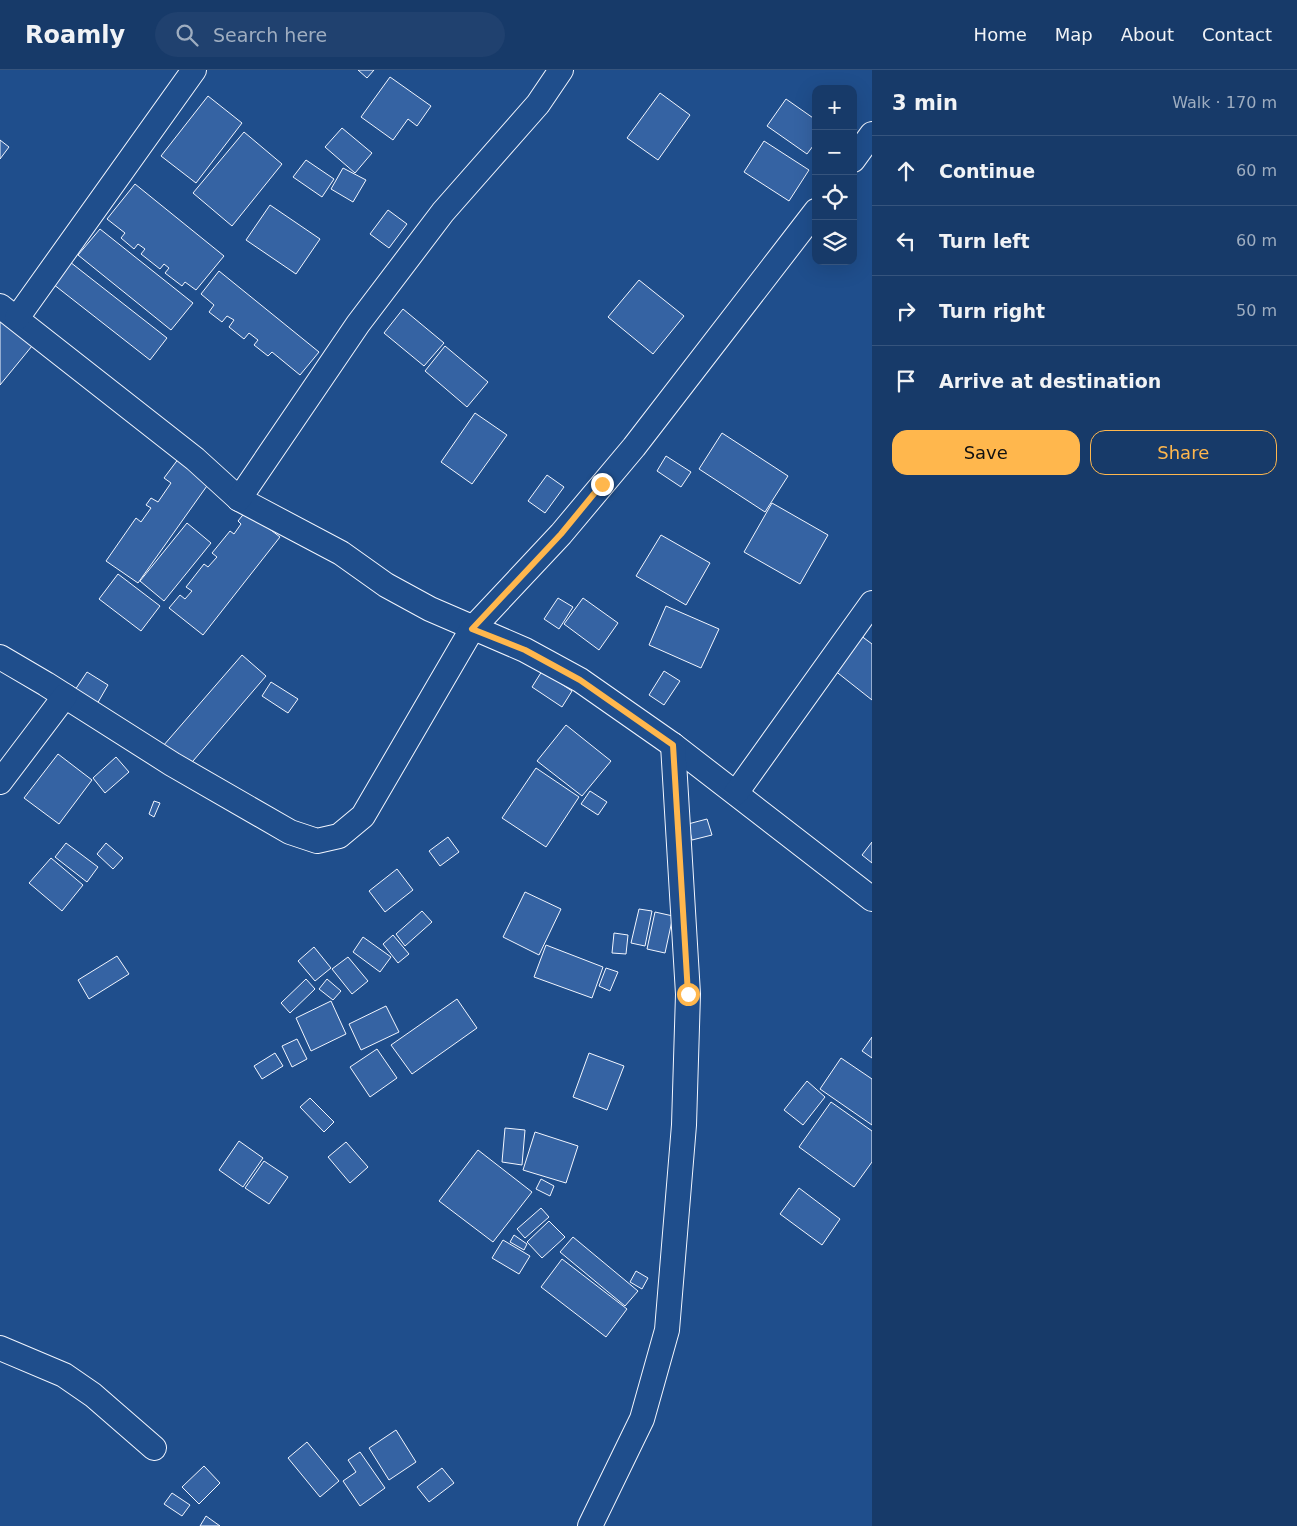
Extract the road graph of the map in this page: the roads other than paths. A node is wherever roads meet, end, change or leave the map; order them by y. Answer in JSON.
{"nodes":[{"id":1,"x":194,"y":70,"type":"edge"},
{"id":2,"x":561,"y":70,"type":"edge"},
{"id":3,"x":872,"y":134,"type":"edge"},
{"id":4,"x":857,"y":155,"type":"edge"},
{"id":5,"x":812,"y":215,"type":"edge"},
{"id":6,"x":9,"y":312,"type":"edge"},
{"id":7,"x":239,"y":499,"type":"junction"},
{"id":8,"x":872,"y":603,"type":"edge"},
{"id":9,"x":472,"y":629,"type":"junction"},
{"id":10,"x":0,"y":658,"type":"edge"},
{"id":11,"x":65,"y":696,"type":"junction"},
{"id":12,"x":673,"y":745,"type":"junction"},
{"id":13,"x":0,"y":782,"type":"edge"},
{"id":14,"x":736,"y":792,"type":"junction"},
{"id":15,"x":872,"y":898,"type":"edge"},
{"id":16,"x":0,"y":1348,"type":"edge"},
{"id":17,"x":154,"y":1448,"type":"dead end"},
{"id":18,"x":590,"y":1526,"type":"edge"}],
"edges":[{"from":1,"to":6,"type":"street"},
{"from":2,"to":7,"type":"street"},
{"from":3,"to":4,"type":"street"},
{"from":5,"to":9,"type":"street"},
{"from":6,"to":7,"type":"street"},
{"from":7,"to":9,"type":"street"},
{"from":8,"to":14,"type":"street"},
{"from":9,"to":11,"type":"street"},
{"from":9,"to":12,"type":"street"},
{"from":10,"to":11,"type":"street"},
{"from":11,"to":13,"type":"street"},
{"from":12,"to":14,"type":"street"},
{"from":12,"to":18,"type":"street"},
{"from":14,"to":15,"type":"street"},
{"from":16,"to":17,"type":"street"}]}
